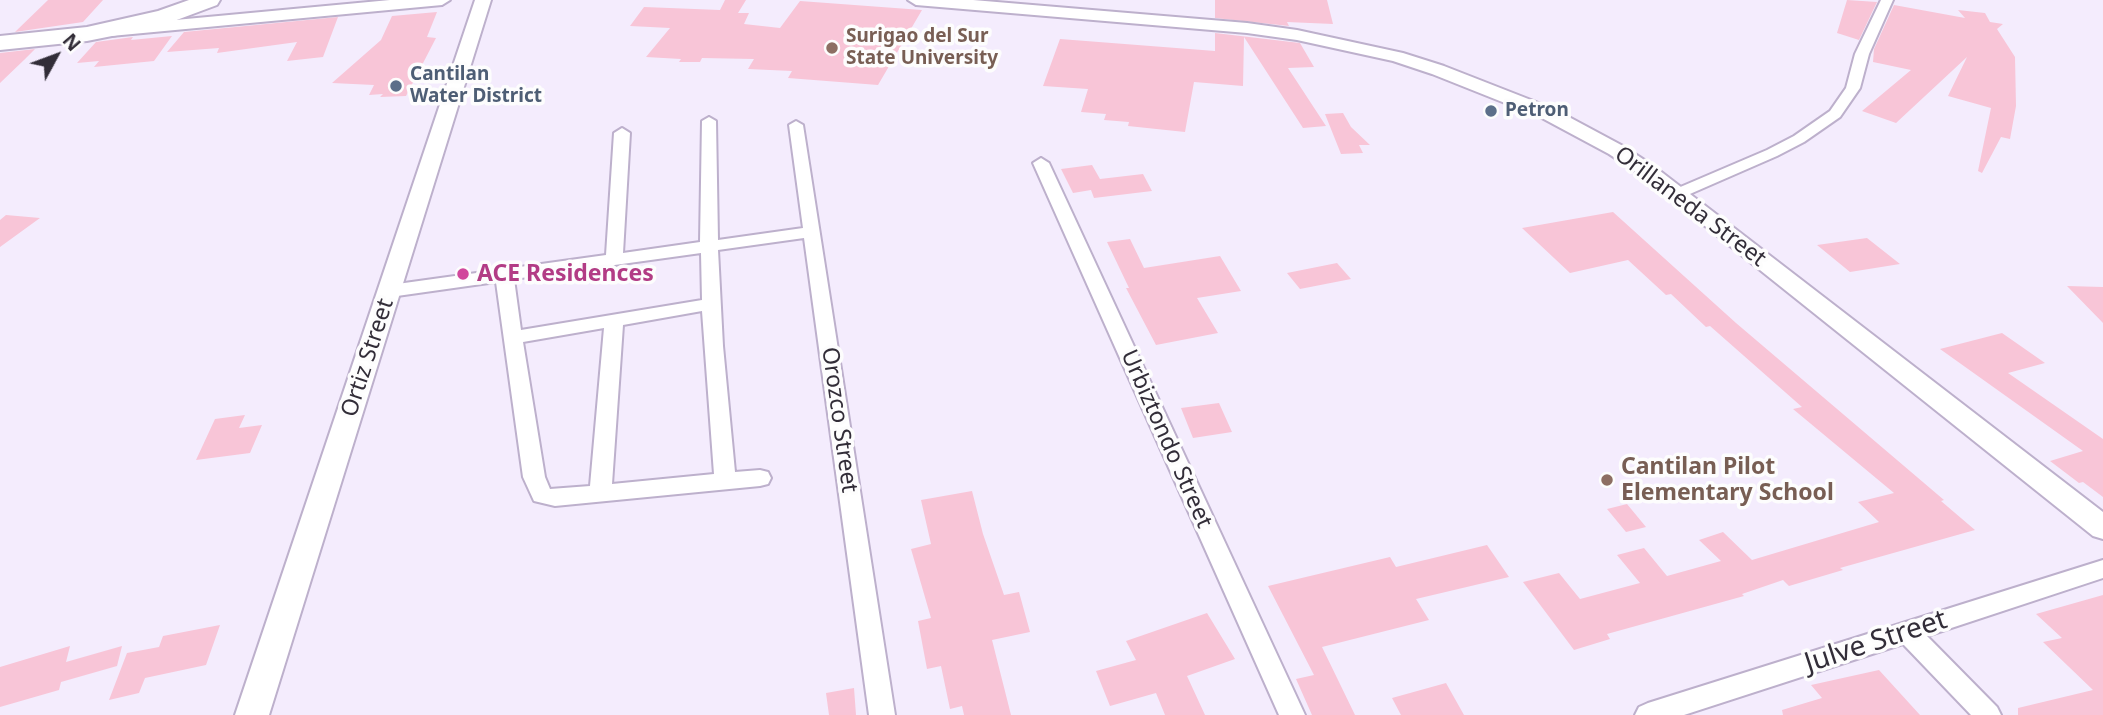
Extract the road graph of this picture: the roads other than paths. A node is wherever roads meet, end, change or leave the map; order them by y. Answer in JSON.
{"nodes":[{"id":1,"x":209,"y":0,"type":"edge"},
{"id":2,"x":291,"y":0,"type":"edge"},
{"id":3,"x":442,"y":0,"type":"edge"},
{"id":4,"x":483,"y":0,"type":"edge"},
{"id":5,"x":916,"y":0,"type":"edge"},
{"id":6,"x":1887,"y":0,"type":"edge"},
{"id":7,"x":340,"y":9,"type":"junction"},
{"id":8,"x":87,"y":34,"type":"junction"},
{"id":9,"x":0,"y":43,"type":"edge"},
{"id":10,"x":709,"y":121,"type":"dead end"},
{"id":11,"x":796,"y":125,"type":"dead end"},
{"id":12,"x":622,"y":133,"type":"dead end"},
{"id":13,"x":1041,"y":163,"type":"dead end"},
{"id":14,"x":1677,"y":194,"type":"junction"},
{"id":15,"x":811,"y":232,"type":"junction"},
{"id":16,"x":709,"y":245,"type":"junction"},
{"id":17,"x":614,"y":260,"type":"junction"},
{"id":18,"x":504,"y":275,"type":"junction"},
{"id":19,"x":390,"y":291,"type":"junction"},
{"id":20,"x":711,"y":304,"type":"junction"},
{"id":21,"x":614,"y":319,"type":"junction"},
{"id":22,"x":515,"y":337,"type":"junction"},
{"id":23,"x":760,"y":478,"type":"dead end"},
{"id":24,"x":725,"y":482,"type":"junction"},
{"id":25,"x":600,"y":494,"type":"junction"},
{"id":26,"x":2103,"y":528,"type":"edge"},
{"id":27,"x":2103,"y":569,"type":"edge"},
{"id":28,"x":1907,"y":632,"type":"junction"},
{"id":29,"x":252,"y":715,"type":"edge"},
{"id":30,"x":882,"y":715,"type":"edge"},
{"id":31,"x":1292,"y":715,"type":"edge"},
{"id":32,"x":1648,"y":715,"type":"edge"},
{"id":33,"x":1988,"y":715,"type":"edge"}],
"edges":[{"from":1,"to":8,"type":"highway"},
{"from":2,"to":7,"type":"street"},
{"from":3,"to":7,"type":"street"},
{"from":4,"to":19,"type":"street","name":"Ortiz Street"},
{"from":5,"to":14,"type":"street","name":"Orillaneda Street"},
{"from":6,"to":14,"type":"street"},
{"from":7,"to":8,"type":"street"},
{"from":8,"to":9,"type":"highway"},
{"from":10,"to":16,"type":"street"},
{"from":11,"to":15,"type":"street","name":"Orozco Street"},
{"from":12,"to":17,"type":"street"},
{"from":13,"to":31,"type":"street","name":"Urbiztondo Street"},
{"from":14,"to":26,"type":"street","name":"Orillaneda Street"},
{"from":15,"to":16,"type":"street"},
{"from":15,"to":30,"type":"street","name":"Orozco Street"},
{"from":16,"to":17,"type":"street"},
{"from":16,"to":20,"type":"street"},
{"from":17,"to":18,"type":"street"},
{"from":18,"to":19,"type":"street"},
{"from":18,"to":22,"type":"street"},
{"from":19,"to":29,"type":"street","name":"Ortiz Street"},
{"from":20,"to":21,"type":"street"},
{"from":20,"to":24,"type":"street"},
{"from":21,"to":22,"type":"street"},
{"from":21,"to":25,"type":"street"},
{"from":22,"to":25,"type":"street"},
{"from":23,"to":24,"type":"street"},
{"from":24,"to":25,"type":"street"},
{"from":27,"to":28,"type":"street","name":"Julve Street"},
{"from":28,"to":32,"type":"street","name":"Julve Street"},
{"from":28,"to":33,"type":"street"}]}
